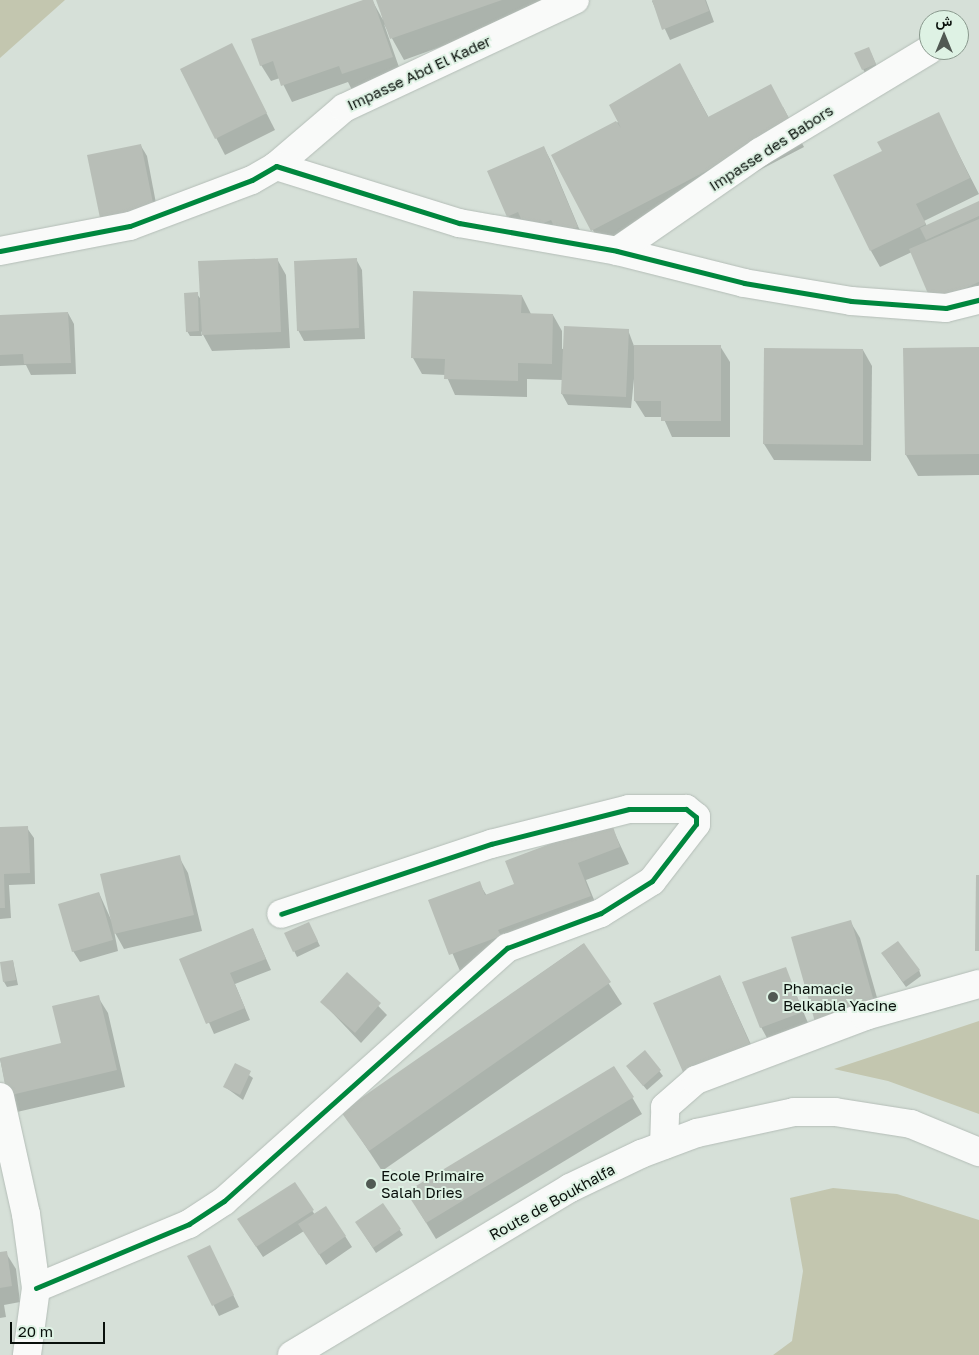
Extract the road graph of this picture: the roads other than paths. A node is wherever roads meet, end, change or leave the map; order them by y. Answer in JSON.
{"nodes":[{"id":1,"x":575,"y":0,"type":"edge"},
{"id":2,"x":919,"y":56,"type":"edge"},
{"id":3,"x":276,"y":166,"type":"junction"},
{"id":4,"x":0,"y":251,"type":"edge"},
{"id":5,"x":617,"y":251,"type":"junction"},
{"id":6,"x":979,"y":300,"type":"edge"},
{"id":7,"x":281,"y":914,"type":"dead end"},
{"id":8,"x":979,"y":984,"type":"edge"},
{"id":9,"x":0,"y":1097,"type":"edge"},
{"id":10,"x":664,"y":1145,"type":"junction"},
{"id":11,"x":979,"y":1152,"type":"edge"},
{"id":12,"x":36,"y":1288,"type":"junction"},
{"id":13,"x":27,"y":1355,"type":"edge"},
{"id":14,"x":292,"y":1355,"type":"edge"}],
"edges":[{"from":1,"to":3,"type":"street","name":"Impasse Abd El Kader"},
{"from":2,"to":5,"type":"street","name":"Impasse des Babors"},
{"from":3,"to":4,"type":"street","name":"Impasse Abd El Kader"},
{"from":3,"to":5,"type":"street"},
{"from":5,"to":6,"type":"street"},
{"from":7,"to":12,"type":"street"},
{"from":8,"to":10,"type":"street"},
{"from":9,"to":12,"type":"street"},
{"from":10,"to":11,"type":"street","name":"Route de Boukhalfa"},
{"from":10,"to":14,"type":"street","name":"Route de Boukhalfa"},
{"from":12,"to":13,"type":"street"}]}
